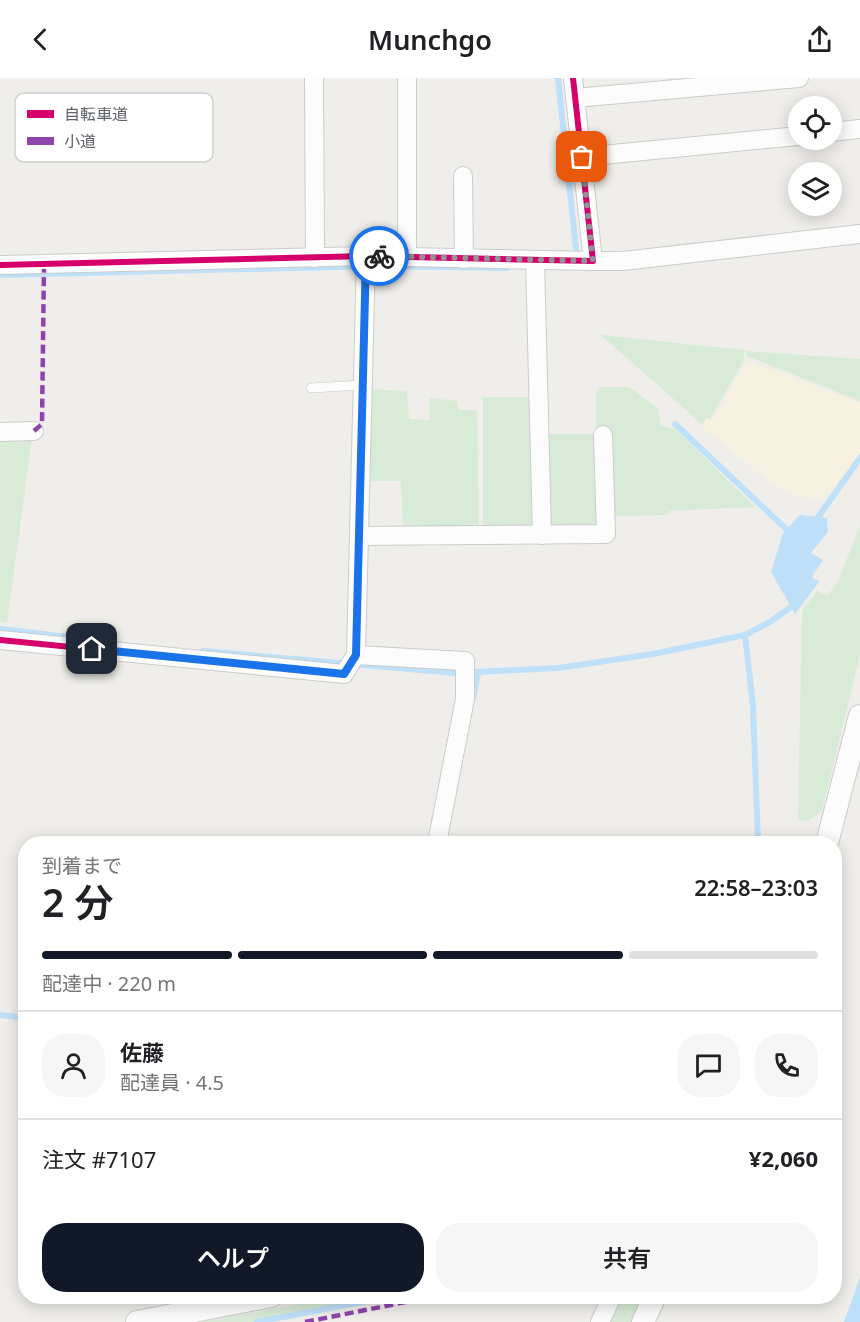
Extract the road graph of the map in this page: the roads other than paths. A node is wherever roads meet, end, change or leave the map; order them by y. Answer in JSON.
{"nodes":[{"id":1,"x":314,"y":78,"type":"edge"},
{"id":2,"x":406,"y":78,"type":"edge"},
{"id":3,"x":573,"y":78,"type":"edge"},
{"id":4,"x":799,"y":78,"type":"edge"},
{"id":5,"x":575,"y":98,"type":"junction"},
{"id":6,"x":860,"y":129,"type":"edge"},
{"id":7,"x":842,"y":131,"type":"edge"},
{"id":8,"x":788,"y":136,"type":"edge"},
{"id":9,"x":582,"y":157,"type":"junction"},
{"id":10,"x":463,"y":176,"type":"dead end"},
{"id":11,"x":860,"y":234,"type":"edge"},
{"id":12,"x":407,"y":257,"type":"junction"},
{"id":13,"x":315,"y":258,"type":"junction"},
{"id":14,"x":464,"y":259,"type":"junction"},
{"id":15,"x":593,"y":261,"type":"junction"},
{"id":16,"x":366,"y":263,"type":"junction"},
{"id":17,"x":0,"y":265,"type":"edge"},
{"id":18,"x":535,"y":267,"type":"junction"},
{"id":19,"x":363,"y":385,"type":"junction"},
{"id":20,"x":311,"y":388,"type":"dead end"},
{"id":21,"x":34,"y":430,"type":"dead end"},
{"id":22,"x":0,"y":432,"type":"edge"},
{"id":23,"x":603,"y":435,"type":"dead end"},
{"id":24,"x":542,"y":535,"type":"junction"},
{"id":25,"x":359,"y":536,"type":"junction"},
{"id":26,"x":0,"y":640,"type":"edge"},
{"id":27,"x":352,"y":662,"type":"junction"},
{"id":28,"x":860,"y":716,"type":"edge"},
{"id":29,"x":438,"y":836,"type":"edge"},
{"id":30,"x":828,"y":836,"type":"edge"},
{"id":31,"x":230,"y":1304,"type":"edge"},
{"id":32,"x":608,"y":1304,"type":"edge"},
{"id":33,"x":651,"y":1304,"type":"edge"},
{"id":34,"x":137,"y":1322,"type":"edge"},
{"id":35,"x":600,"y":1322,"type":"edge"},
{"id":36,"x":643,"y":1322,"type":"edge"}],
"edges":[{"from":1,"to":13,"type":"street"},
{"from":2,"to":12,"type":"street"},
{"from":3,"to":5,"type":"street"},
{"from":4,"to":5,"type":"street"},
{"from":5,"to":9,"type":"street"},
{"from":6,"to":7,"type":"street"},
{"from":8,"to":9,"type":"street"},
{"from":9,"to":15,"type":"street"},
{"from":10,"to":14,"type":"street"},
{"from":11,"to":15,"type":"street"},
{"from":12,"to":14,"type":"street"},
{"from":12,"to":16,"type":"street"},
{"from":13,"to":16,"type":"street"},
{"from":13,"to":17,"type":"street"},
{"from":14,"to":18,"type":"street"},
{"from":15,"to":18,"type":"street"},
{"from":16,"to":19,"type":"street"},
{"from":18,"to":24,"type":"street"},
{"from":19,"to":20,"type":"lane"},
{"from":19,"to":25,"type":"street"},
{"from":21,"to":22,"type":"street"},
{"from":23,"to":24,"type":"street"},
{"from":24,"to":25,"type":"street"},
{"from":25,"to":27,"type":"street"},
{"from":26,"to":27,"type":"street"},
{"from":27,"to":29,"type":"street"},
{"from":28,"to":30,"type":"street"},
{"from":31,"to":34,"type":"street"},
{"from":32,"to":35,"type":"street"},
{"from":33,"to":36,"type":"street"}]}
